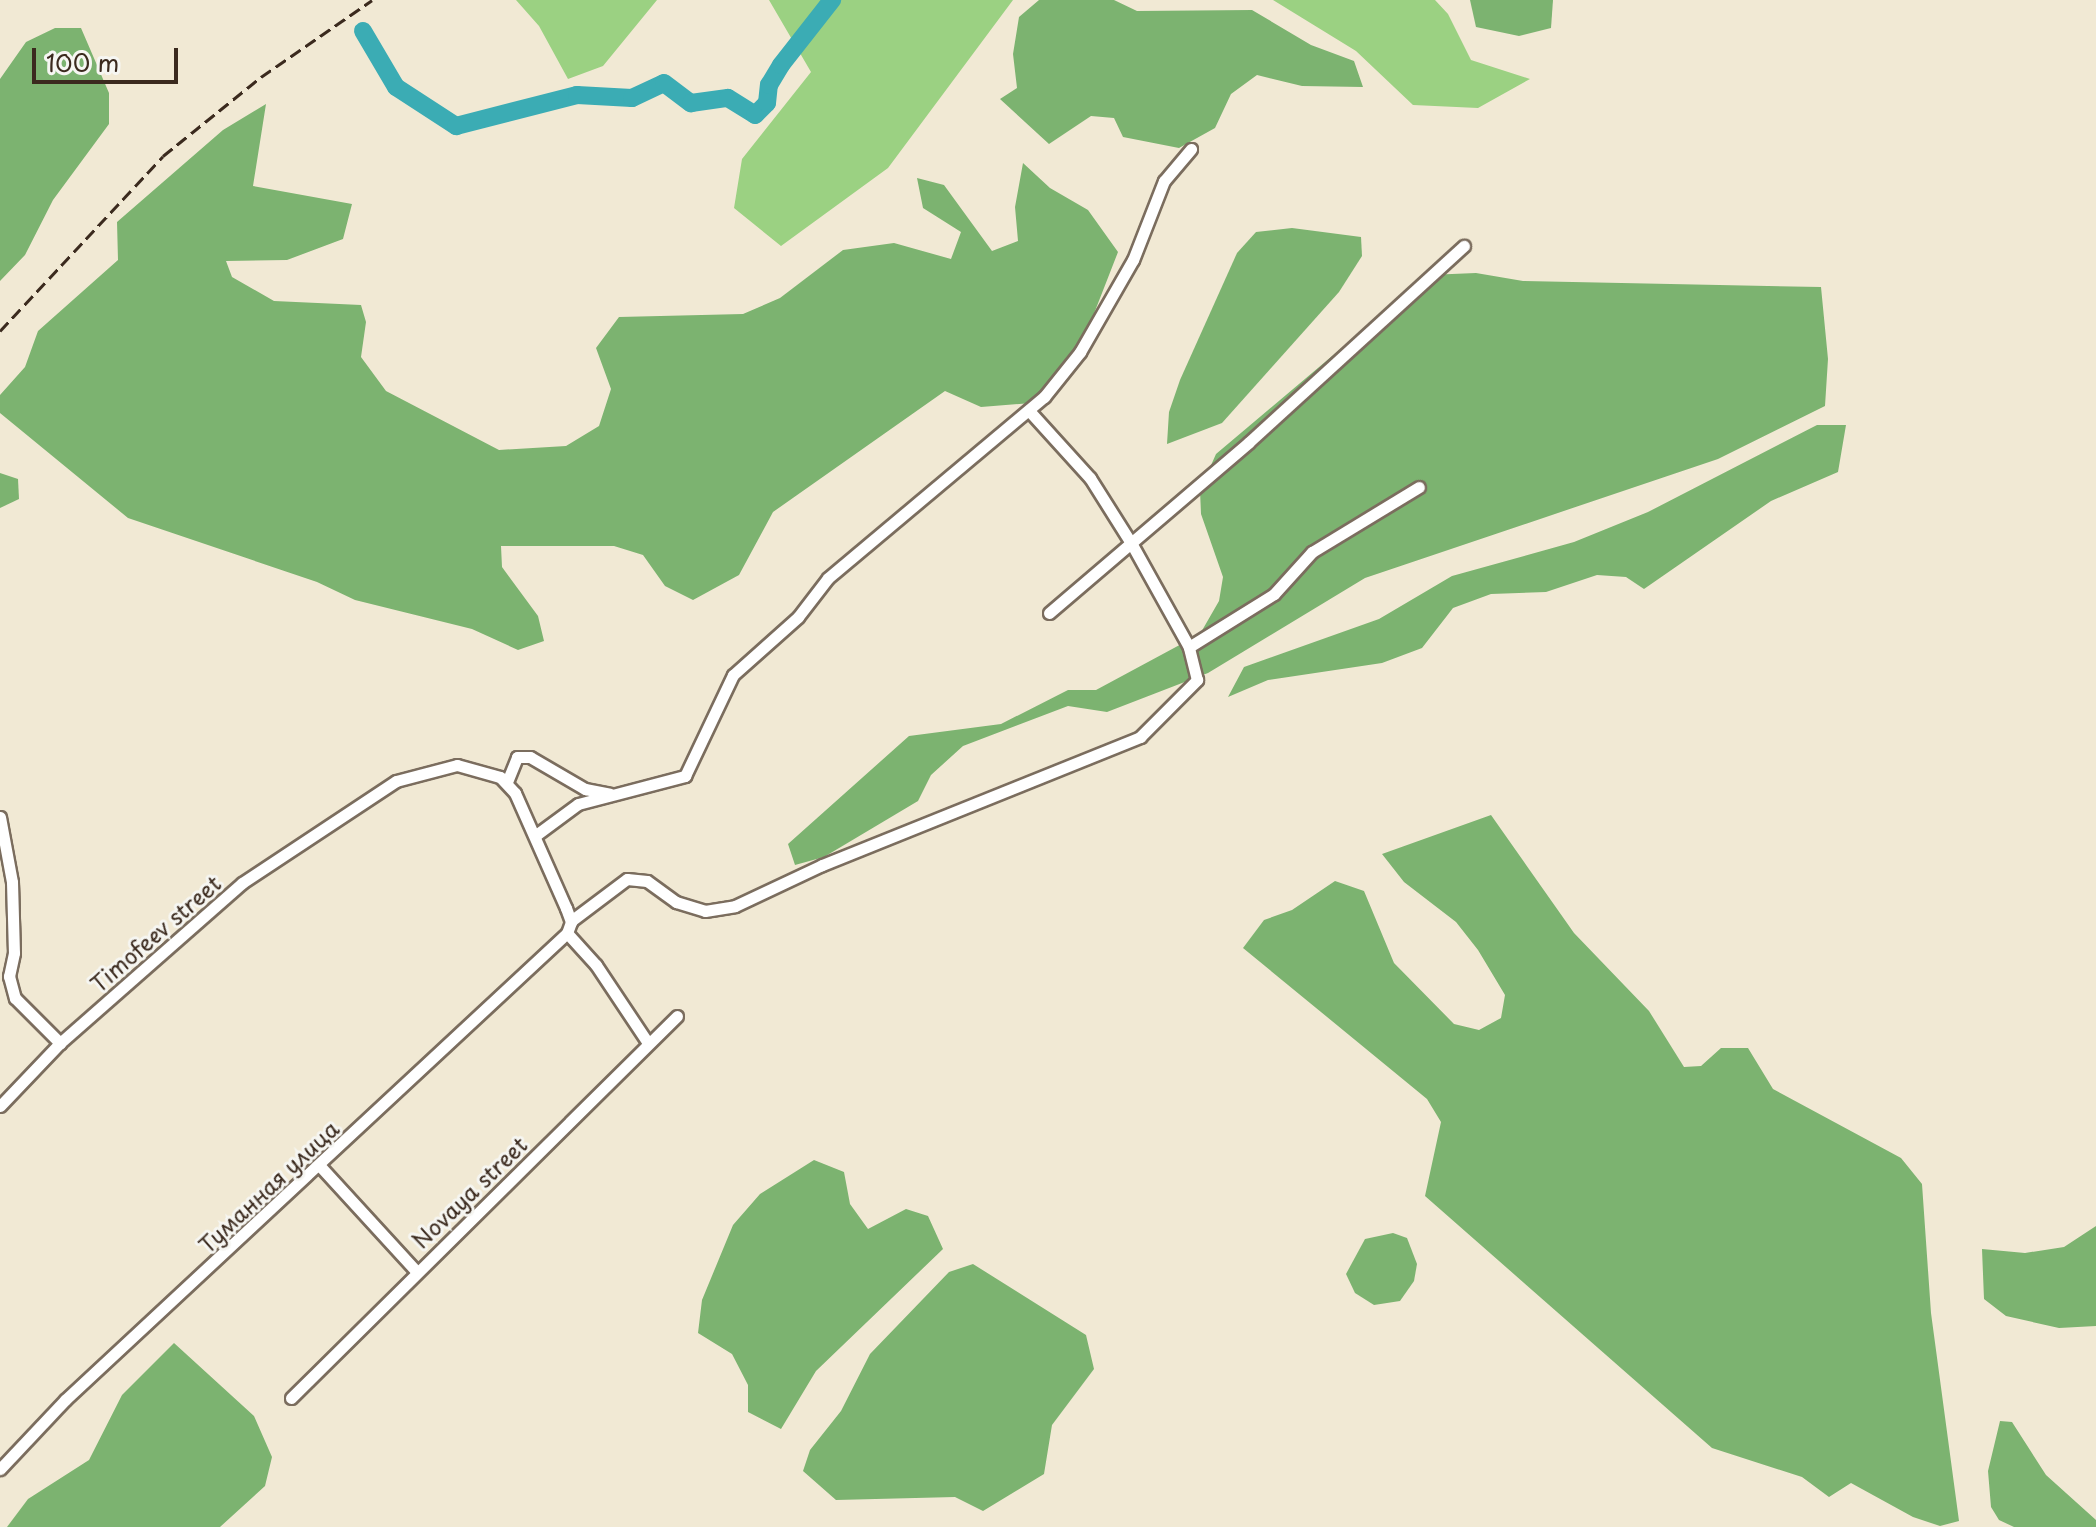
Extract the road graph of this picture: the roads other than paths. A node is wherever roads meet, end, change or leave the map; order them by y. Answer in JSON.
{"nodes":[{"id":1,"x":1191,"y":149,"type":"dead end"},
{"id":2,"x":1464,"y":246,"type":"dead end"},
{"id":3,"x":1031,"y":413,"type":"junction"},
{"id":4,"x":1419,"y":487,"type":"dead end"},
{"id":5,"x":1131,"y":543,"type":"junction"},
{"id":6,"x":1049,"y":613,"type":"dead end"},
{"id":7,"x":1189,"y":647,"type":"junction"},
{"id":8,"x":507,"y":782,"type":"junction"},
{"id":9,"x":615,"y":795,"type":"junction"},
{"id":10,"x":0,"y":817,"type":"edge"},
{"id":11,"x":536,"y":835,"type":"junction"},
{"id":12,"x":571,"y":921,"type":"junction"},
{"id":13,"x":567,"y":933,"type":"junction"},
{"id":14,"x":677,"y":1016,"type":"dead end"},
{"id":15,"x":60,"y":1043,"type":"junction"},
{"id":16,"x":648,"y":1043,"type":"junction"},
{"id":17,"x":0,"y":1106,"type":"edge"},
{"id":18,"x":319,"y":1165,"type":"junction"},
{"id":19,"x":416,"y":1271,"type":"junction"},
{"id":20,"x":291,"y":1398,"type":"dead end"},
{"id":21,"x":0,"y":1469,"type":"edge"}],
"edges":[{"from":1,"to":3,"type":"street"},
{"from":2,"to":5,"type":"street"},
{"from":3,"to":5,"type":"street"},
{"from":3,"to":9,"type":"street"},
{"from":4,"to":7,"type":"street"},
{"from":5,"to":6,"type":"street"},
{"from":5,"to":7,"type":"street"},
{"from":7,"to":12,"type":"street"},
{"from":8,"to":9,"type":"street"},
{"from":8,"to":11,"type":"street"},
{"from":8,"to":15,"type":"street","name":"Timofeev street"},
{"from":9,"to":11,"type":"street"},
{"from":10,"to":15,"type":"street"},
{"from":11,"to":12,"type":"street"},
{"from":12,"to":13,"type":"street"},
{"from":13,"to":16,"type":"street"},
{"from":13,"to":18,"type":"street","name":"Туманная улица"},
{"from":14,"to":16,"type":"street","name":"Novaya street"},
{"from":15,"to":17,"type":"street","name":"Timofeev street"},
{"from":16,"to":19,"type":"street","name":"Novaya street"},
{"from":18,"to":19,"type":"street"},
{"from":18,"to":21,"type":"street","name":"Туманная улица"},
{"from":19,"to":20,"type":"street","name":"Novaya street"}]}
